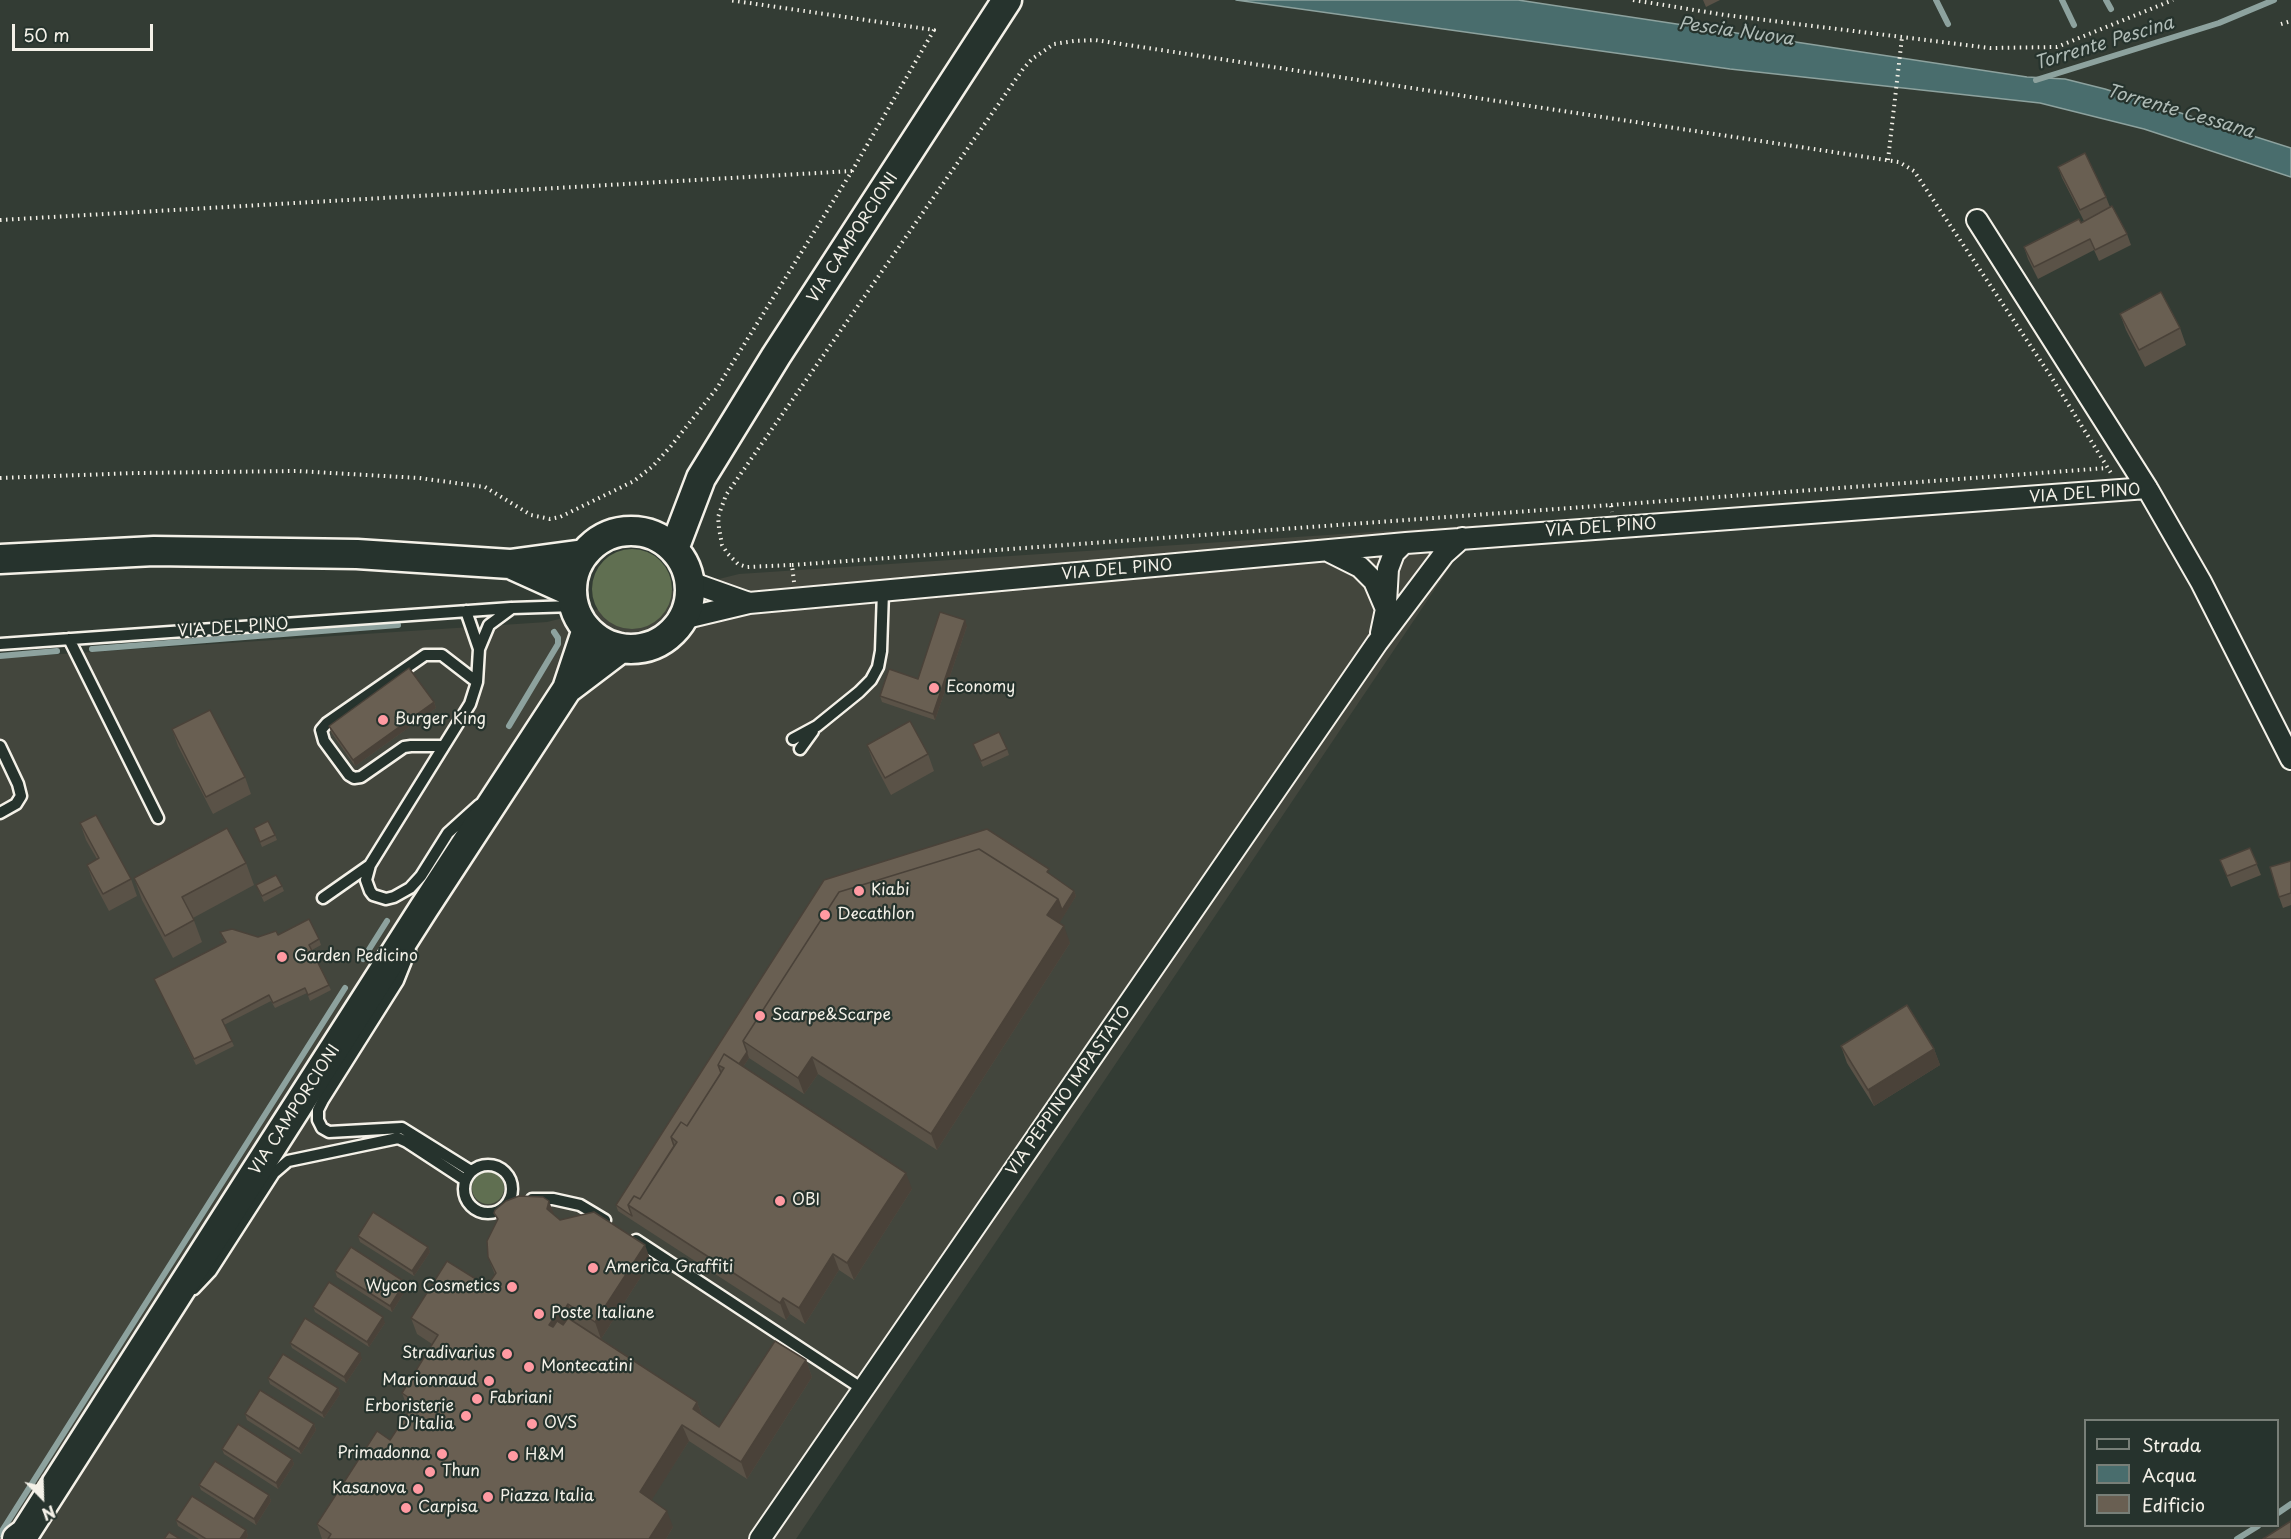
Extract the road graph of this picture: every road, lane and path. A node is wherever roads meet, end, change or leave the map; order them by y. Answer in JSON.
{"nodes":[{"id":1,"x":729,"y":0,"type":"edge"},
{"id":2,"x":1007,"y":0,"type":"edge"},
{"id":3,"x":1632,"y":0,"type":"edge"},
{"id":4,"x":2173,"y":0,"type":"edge"},
{"id":5,"x":2291,"y":21,"type":"edge"},
{"id":6,"x":2281,"y":24,"type":"dead end"},
{"id":7,"x":1902,"y":37,"type":"junction"},
{"id":8,"x":1888,"y":160,"type":"junction"},
{"id":9,"x":852,"y":171,"type":"junction"},
{"id":10,"x":0,"y":220,"type":"edge"},
{"id":11,"x":1977,"y":220,"type":"dead end"},
{"id":12,"x":2107,"y":468,"type":"junction"},
{"id":13,"x":0,"y":478,"type":"edge"},
{"id":14,"x":701,"y":478,"type":"junction"},
{"id":15,"x":2147,"y":488,"type":"junction"},
{"id":16,"x":2128,"y":491,"type":"junction"},
{"id":17,"x":1611,"y":505,"type":"junction"},
{"id":18,"x":1614,"y":526,"type":"junction"},
{"id":19,"x":648,"y":533,"type":"junction"},
{"id":20,"x":1462,"y":538,"type":"junction"},
{"id":21,"x":1404,"y":544,"type":"junction"},
{"id":22,"x":674,"y":549,"type":"junction"},
{"id":23,"x":1327,"y":552,"type":"junction"},
{"id":24,"x":584,"y":554,"type":"junction"},
{"id":25,"x":0,"y":559,"type":"edge"},
{"id":26,"x":510,"y":564,"type":"junction"},
{"id":27,"x":792,"y":566,"type":"junction"},
{"id":28,"x":1424,"y":579,"type":"junction"},
{"id":29,"x":690,"y":582,"type":"junction"},
{"id":30,"x":883,"y":591,"type":"junction"},
{"id":31,"x":795,"y":599,"type":"junction"},
{"id":32,"x":750,"y":603,"type":"junction"},
{"id":33,"x":512,"y":608,"type":"junction"},
{"id":34,"x":578,"y":609,"type":"junction"},
{"id":35,"x":1386,"y":609,"type":"junction"},
{"id":36,"x":465,"y":611,"type":"junction"},
{"id":37,"x":682,"y":619,"type":"junction"},
{"id":38,"x":69,"y":639,"type":"junction"},
{"id":39,"x":1377,"y":643,"type":"junction"},
{"id":40,"x":0,"y":644,"type":"edge"},
{"id":41,"x":621,"y":648,"type":"junction"},
{"id":42,"x":480,"y":649,"type":"junction"},
{"id":43,"x":477,"y":682,"type":"junction"},
{"id":44,"x":567,"y":689,"type":"junction"},
{"id":45,"x":797,"y":744,"type":"dead end"},
{"id":46,"x":0,"y":746,"type":"edge"},
{"id":47,"x":444,"y":746,"type":"junction"},
{"id":48,"x":2291,"y":759,"type":"edge"},
{"id":49,"x":503,"y":786,"type":"junction"},
{"id":50,"x":0,"y":813,"type":"edge"},
{"id":51,"x":158,"y":818,"type":"dead end"},
{"id":52,"x":370,"y":865,"type":"junction"},
{"id":53,"x":323,"y":898,"type":"dead end"},
{"id":54,"x":424,"y":908,"type":"junction"},
{"id":55,"x":468,"y":1176,"type":"junction"},
{"id":56,"x":508,"y":1202,"type":"junction"},
{"id":57,"x":162,"y":1320,"type":"junction"},
{"id":58,"x":864,"y":1389,"type":"junction"},
{"id":59,"x":22,"y":1537,"type":"edge"},
{"id":60,"x":760,"y":1539,"type":"edge"}],
"edges":[{"from":1,"to":9,"type":"path"},
{"from":2,"to":14,"type":"main road","name":"VIA CAMPORCIONI"},
{"from":3,"to":7,"type":"path"},
{"from":4,"to":7,"type":"path"},
{"from":5,"to":6,"type":"path"},
{"from":7,"to":8,"type":"path"},
{"from":8,"to":12,"type":"path"},
{"from":8,"to":27,"type":"path"},
{"from":9,"to":10,"type":"path"},
{"from":9,"to":13,"type":"path"},
{"from":11,"to":15,"type":"street"},
{"from":12,"to":16,"type":"path"},
{"from":12,"to":17,"type":"path"},
{"from":14,"to":19,"type":"main road"},
{"from":14,"to":22,"type":"main road"},
{"from":15,"to":16,"type":"street","name":"VIA DEL PINO"},
{"from":15,"to":48,"type":"street","name":"VIA DEL PINO"},
{"from":16,"to":18,"type":"street","name":"VIA DEL PINO"},
{"from":17,"to":18,"type":"path"},
{"from":17,"to":27,"type":"path"},
{"from":18,"to":20,"type":"street","name":"VIA DEL PINO"},
{"from":19,"to":22,"type":"main road"},
{"from":19,"to":24,"type":"main road"},
{"from":20,"to":21,"type":"street","name":"VIA DEL PINO"},
{"from":20,"to":28,"type":"street","name":"VIA PEPPINO IMPASTATO"},
{"from":21,"to":23,"type":"street","name":"VIA DEL PINO"},
{"from":21,"to":28,"type":"street"},
{"from":21,"to":35,"type":"street"},
{"from":22,"to":29,"type":"main road"},
{"from":23,"to":30,"type":"street","name":"VIA DEL PINO"},
{"from":23,"to":35,"type":"street"},
{"from":24,"to":26,"type":"main road"},
{"from":24,"to":34,"type":"main road"},
{"from":25,"to":26,"type":"main road"},
{"from":26,"to":34,"type":"main road"},
{"from":27,"to":31,"type":"path"},
{"from":28,"to":39,"type":"street","name":"VIA PEPPINO IMPASTATO"},
{"from":29,"to":32,"type":"street","name":"VIA DEL PINO"},
{"from":29,"to":37,"type":"main road"},
{"from":30,"to":31,"type":"street","name":"VIA DEL PINO"},
{"from":30,"to":45,"type":"lane"},
{"from":31,"to":32,"type":"street","name":"VIA DEL PINO"},
{"from":32,"to":37,"type":"street","name":"VIA DEL PINO"},
{"from":33,"to":34,"type":"lane","name":"VIA DEL PINO"},
{"from":33,"to":36,"type":"lane","name":"VIA DEL PINO"},
{"from":33,"to":42,"type":"lane"},
{"from":34,"to":41,"type":"main road"},
{"from":34,"to":44,"type":"main road"},
{"from":35,"to":39,"type":"street"},
{"from":36,"to":38,"type":"lane","name":"VIA DEL PINO"},
{"from":36,"to":42,"type":"lane"},
{"from":37,"to":41,"type":"main road"},
{"from":38,"to":40,"type":"lane","name":"VIA DEL PINO"},
{"from":38,"to":51,"type":"lane"},
{"from":39,"to":58,"type":"street","name":"VIA PEPPINO IMPASTATO"},
{"from":41,"to":44,"type":"main road"},
{"from":42,"to":43,"type":"lane"},
{"from":43,"to":47,"type":"lane"},
{"from":43,"to":47,"type":"lane"},
{"from":44,"to":49,"type":"main road","name":"VIA CAMPORCIONI"},
{"from":46,"to":50,"type":"lane"},
{"from":47,"to":52,"type":"lane"},
{"from":49,"to":52,"type":"lane"},
{"from":49,"to":54,"type":"main road","name":"VIA CAMPORCIONI"},
{"from":52,"to":53,"type":"lane"},
{"from":54,"to":55,"type":"lane"},
{"from":54,"to":57,"type":"main road","name":"VIA CAMPORCIONI"},
{"from":55,"to":56,"type":"lane"},
{"from":55,"to":56,"type":"lane"},
{"from":55,"to":57,"type":"lane"},
{"from":56,"to":58,"type":"lane"},
{"from":57,"to":59,"type":"main road","name":"VIA CAMPORCIONI"},
{"from":58,"to":60,"type":"street","name":"VIA PEPPINO IMPASTATO"}]}
